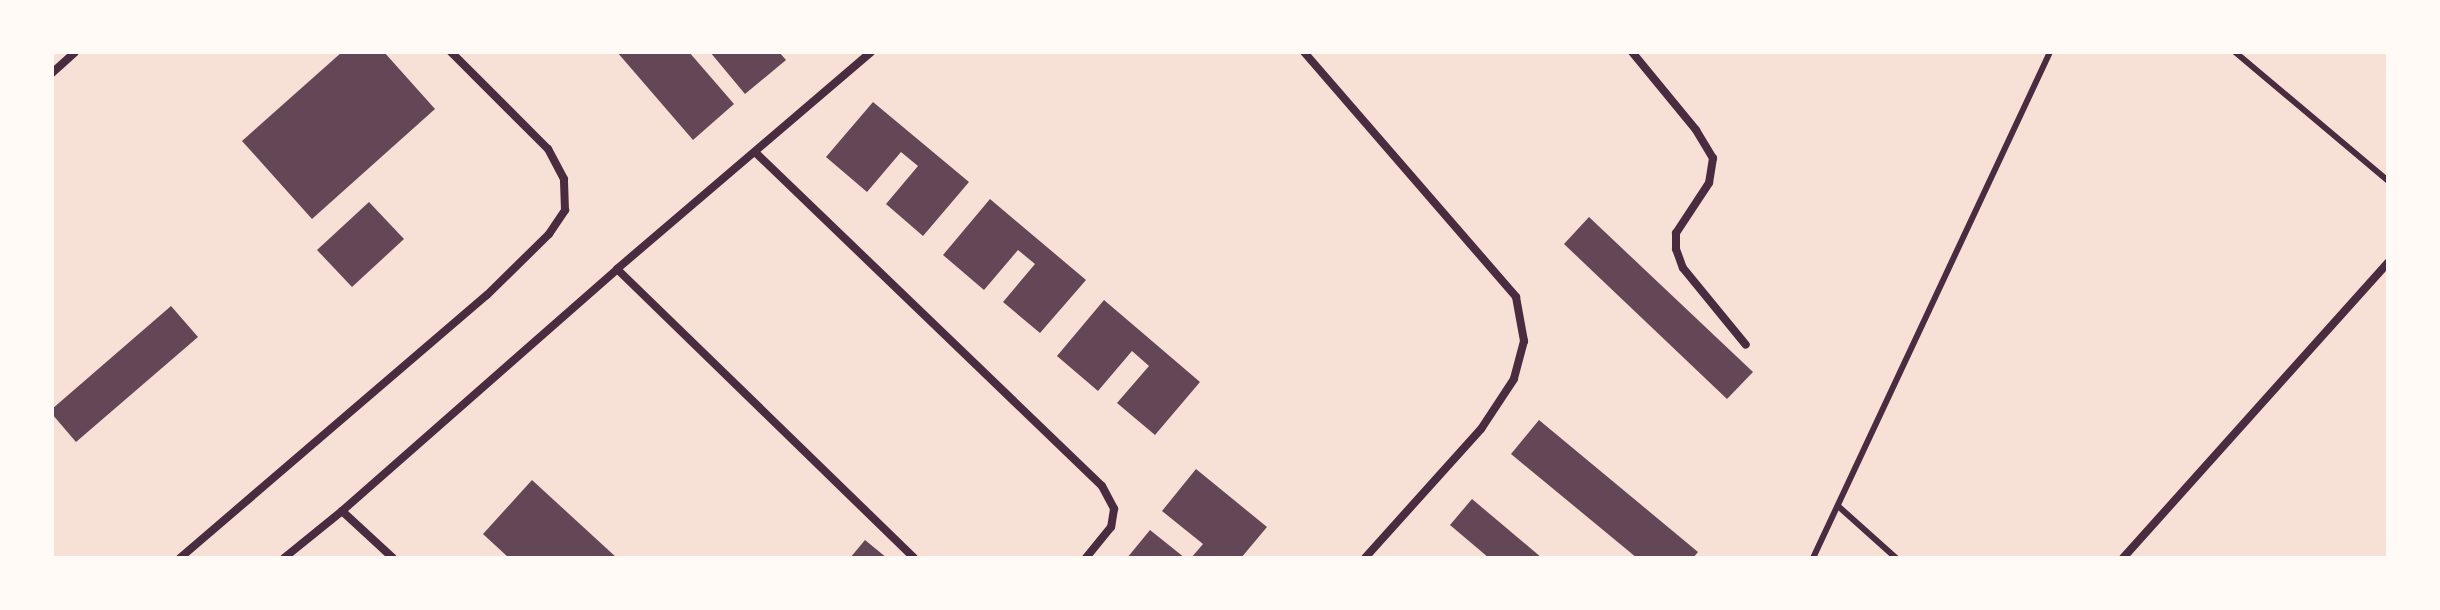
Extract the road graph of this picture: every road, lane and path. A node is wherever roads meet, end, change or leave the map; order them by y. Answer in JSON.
{"nodes":[{"id":1,"x":75,"y":52,"type":"edge"},
{"id":2,"x":451,"y":52,"type":"edge"},
{"id":3,"x":871,"y":52,"type":"edge"},
{"id":4,"x":1304,"y":52,"type":"edge"},
{"id":5,"x":1632,"y":52,"type":"edge"},
{"id":6,"x":2050,"y":52,"type":"edge"},
{"id":7,"x":2235,"y":52,"type":"edge"},
{"id":8,"x":52,"y":73,"type":"edge"},
{"id":9,"x":756,"y":153,"type":"junction"},
{"id":10,"x":2388,"y":181,"type":"edge"},
{"id":11,"x":2388,"y":263,"type":"edge"},
{"id":12,"x":617,"y":269,"type":"junction"},
{"id":13,"x":1746,"y":345,"type":"dead end"},
{"id":14,"x":1838,"y":506,"type":"junction"},
{"id":15,"x":342,"y":511,"type":"junction"},
{"id":16,"x":180,"y":558,"type":"edge"},
{"id":17,"x":284,"y":558,"type":"edge"},
{"id":18,"x":393,"y":558,"type":"edge"},
{"id":19,"x":914,"y":558,"type":"edge"},
{"id":20,"x":1086,"y":558,"type":"edge"},
{"id":21,"x":1365,"y":558,"type":"edge"},
{"id":22,"x":1813,"y":558,"type":"edge"},
{"id":23,"x":1896,"y":558,"type":"edge"},
{"id":24,"x":2123,"y":558,"type":"edge"}],
"edges":[{"from":1,"to":8,"type":"street"},
{"from":2,"to":16,"type":"street"},
{"from":3,"to":9,"type":"street"},
{"from":4,"to":21,"type":"street"},
{"from":5,"to":13,"type":"street"},
{"from":6,"to":14,"type":"lane"},
{"from":7,"to":10,"type":"lane"},
{"from":9,"to":12,"type":"street"},
{"from":9,"to":20,"type":"street"},
{"from":11,"to":24,"type":"street"},
{"from":12,"to":15,"type":"street"},
{"from":12,"to":19,"type":"street"},
{"from":14,"to":22,"type":"lane"},
{"from":14,"to":23,"type":"lane"},
{"from":15,"to":17,"type":"street"},
{"from":15,"to":18,"type":"street"}]}
